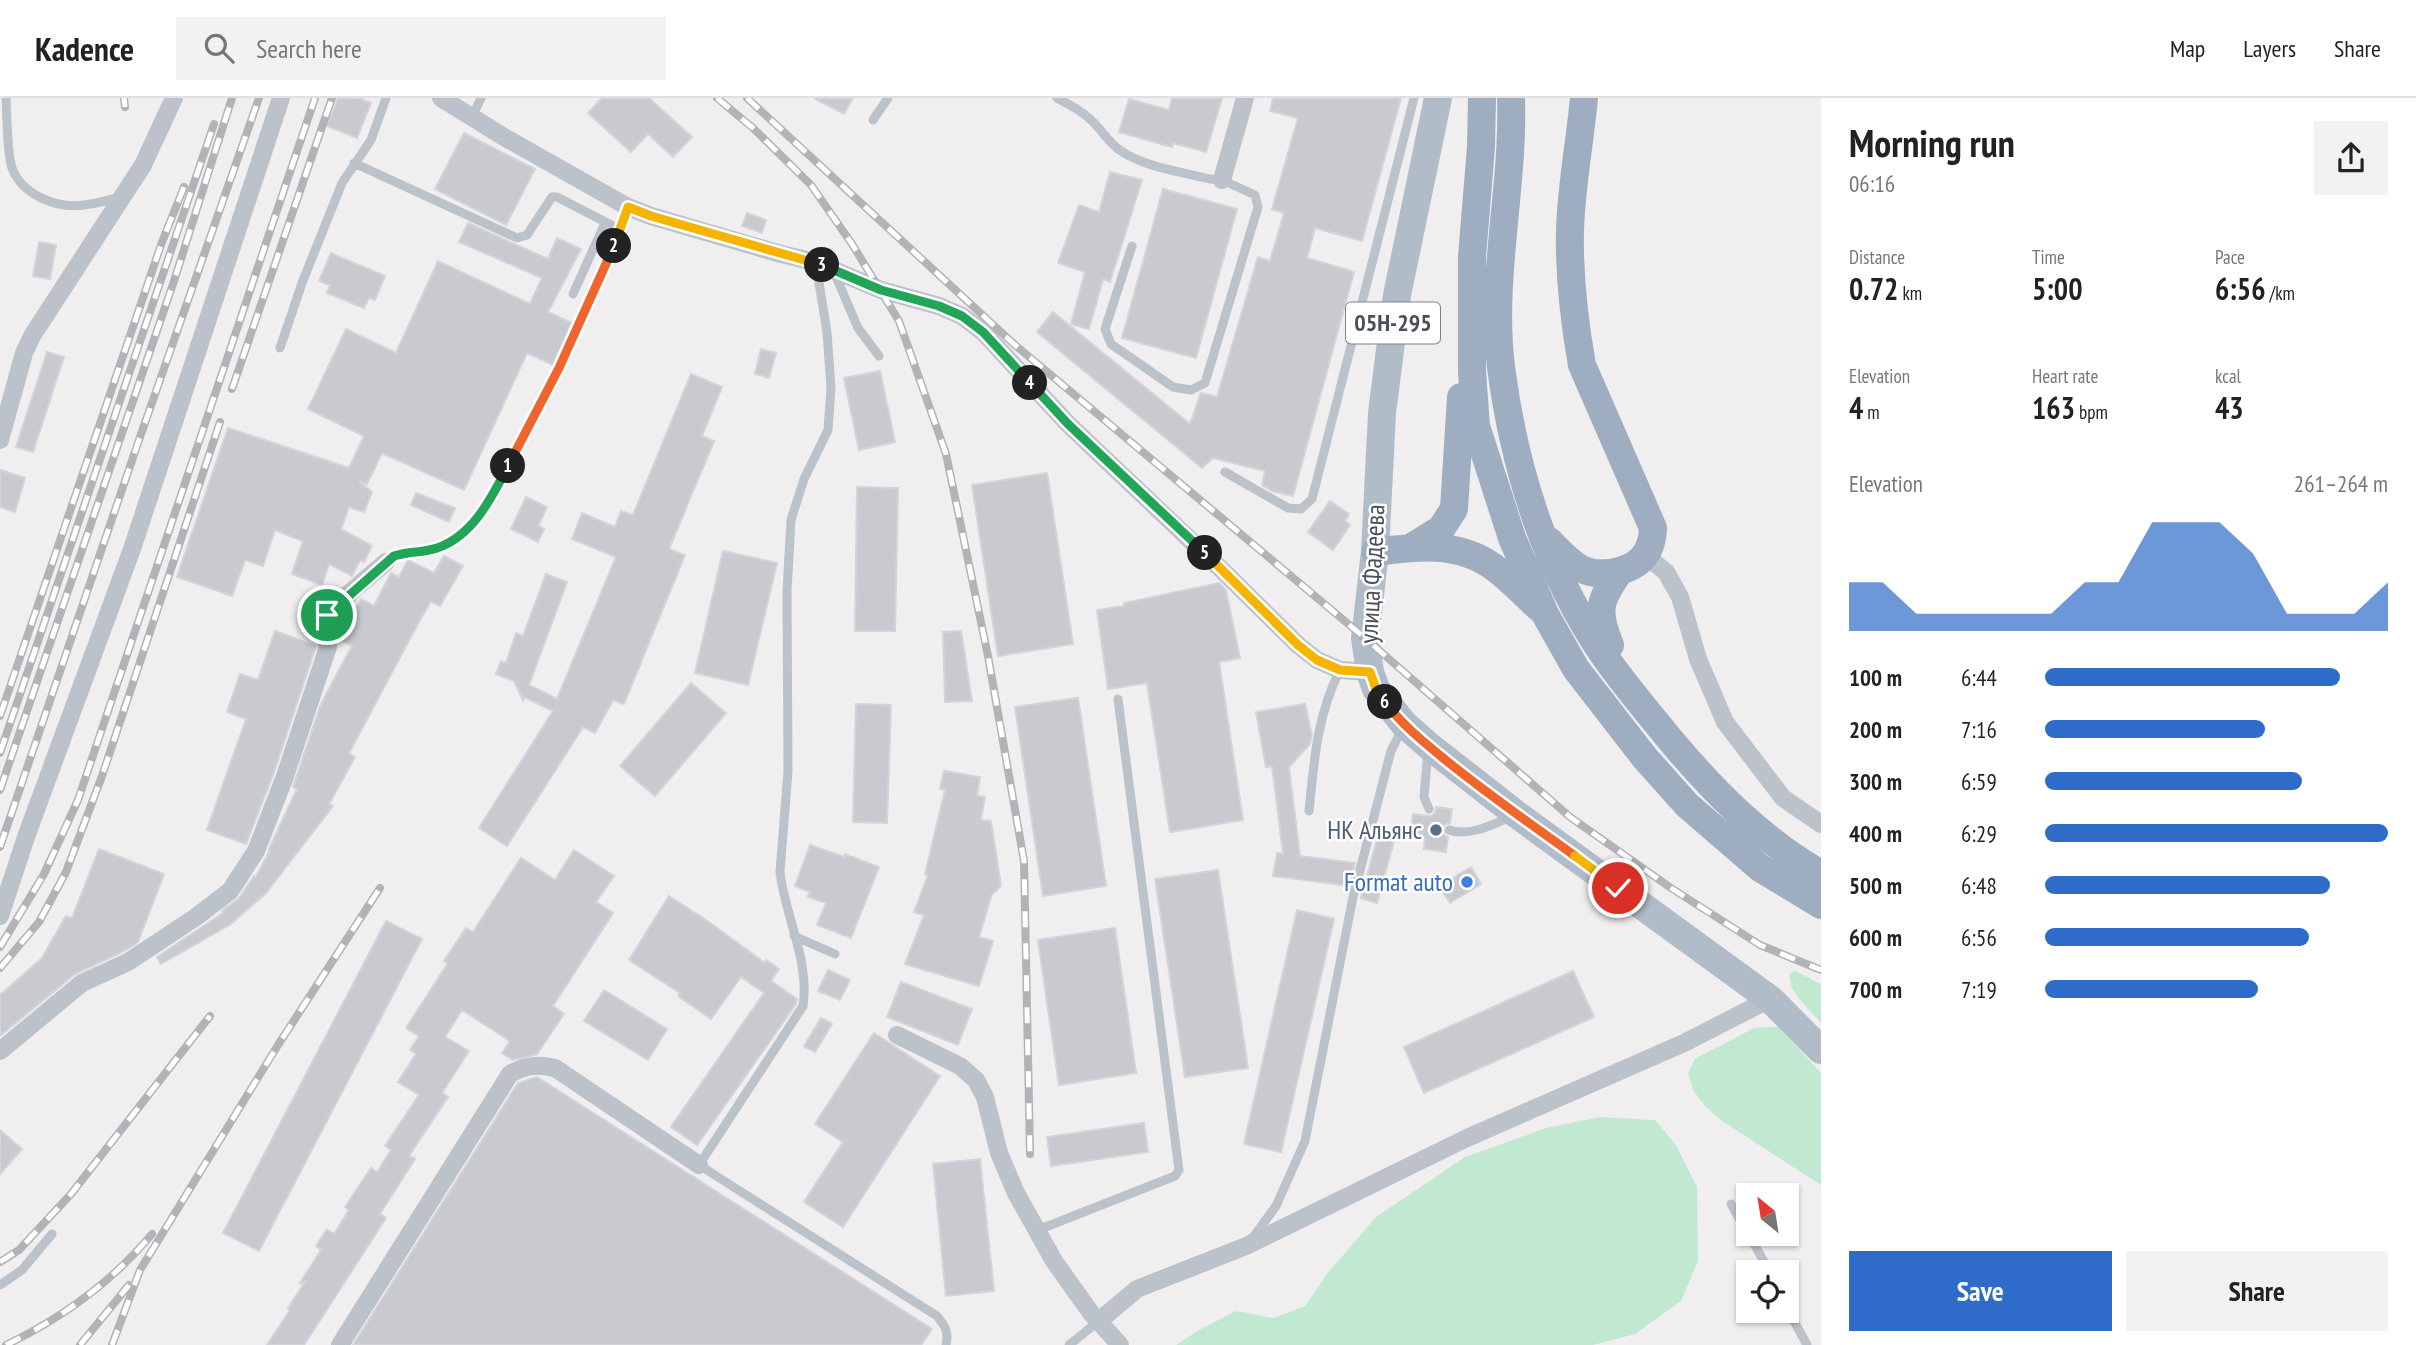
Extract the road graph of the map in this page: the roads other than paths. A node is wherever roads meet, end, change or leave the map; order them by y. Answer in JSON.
{"nodes":[{"id":1,"x":6,"y":98,"type":"edge"},
{"id":2,"x":174,"y":98,"type":"edge"},
{"id":3,"x":281,"y":98,"type":"edge"},
{"id":4,"x":386,"y":98,"type":"edge"},
{"id":5,"x":441,"y":98,"type":"edge"},
{"id":6,"x":481,"y":98,"type":"edge"},
{"id":7,"x":888,"y":98,"type":"edge"},
{"id":8,"x":1057,"y":98,"type":"edge"},
{"id":9,"x":1245,"y":98,"type":"edge"},
{"id":10,"x":1414,"y":98,"type":"edge"},
{"id":11,"x":1438,"y":98,"type":"edge"},
{"id":12,"x":1482,"y":98,"type":"edge"},
{"id":13,"x":1511,"y":98,"type":"edge"},
{"id":14,"x":1584,"y":98,"type":"edge"},
{"id":15,"x":472,"y":117,"type":"junction"},
{"id":16,"x":873,"y":120,"type":"dead end"},
{"id":17,"x":354,"y":163,"type":"junction"},
{"id":18,"x":1222,"y":180,"type":"junction"},
{"id":19,"x":122,"y":197,"type":"junction"},
{"id":20,"x":628,"y":207,"type":"junction"},
{"id":21,"x":605,"y":223,"type":"junction"},
{"id":22,"x":621,"y":230,"type":"junction"},
{"id":23,"x":1132,"y":246,"type":"dead end"},
{"id":24,"x":815,"y":262,"type":"junction"},
{"id":25,"x":833,"y":270,"type":"junction"},
{"id":26,"x":573,"y":294,"type":"dead end"},
{"id":27,"x":280,"y":348,"type":"dead end"},
{"id":28,"x":879,"y":356,"type":"dead end"},
{"id":29,"x":1472,"y":372,"type":"junction"},
{"id":30,"x":0,"y":440,"type":"edge"},
{"id":31,"x":1225,"y":472,"type":"dead end"},
{"id":32,"x":1539,"y":528,"type":"junction"},
{"id":33,"x":1412,"y":547,"type":"junction"},
{"id":34,"x":1375,"y":552,"type":"junction"},
{"id":35,"x":1646,"y":556,"type":"junction"},
{"id":36,"x":386,"y":562,"type":"joint"},
{"id":37,"x":1620,"y":571,"type":"junction"},
{"id":38,"x":1545,"y":614,"type":"junction"},
{"id":39,"x":1340,"y":670,"type":"junction"},
{"id":40,"x":1370,"y":672,"type":"junction"},
{"id":41,"x":1628,"y":688,"type":"junction"},
{"id":42,"x":1118,"y":699,"type":"dead end"},
{"id":43,"x":1404,"y":724,"type":"junction"},
{"id":44,"x":1429,"y":746,"type":"junction"},
{"id":45,"x":1429,"y":809,"type":"dead end"},
{"id":46,"x":1309,"y":811,"type":"dead end"},
{"id":47,"x":1516,"y":814,"type":"junction"},
{"id":48,"x":1821,"y":824,"type":"edge"},
{"id":49,"x":1449,"y":830,"type":"dead end"},
{"id":50,"x":1821,"y":874,"type":"edge"},
{"id":51,"x":1821,"y":905,"type":"edge"},
{"id":52,"x":0,"y":916,"type":"edge"},
{"id":53,"x":794,"y":936,"type":"junction"},
{"id":54,"x":835,"y":954,"type":"dead end"},
{"id":55,"x":1770,"y":999,"type":"junction"},
{"id":56,"x":897,"y":1035,"type":"dead end"},
{"id":57,"x":1821,"y":1050,"type":"edge"},
{"id":58,"x":0,"y":1051,"type":"edge"},
{"id":59,"x":699,"y":1165,"type":"junction"},
{"id":60,"x":1731,"y":1204,"type":"dead end"},
{"id":61,"x":1038,"y":1230,"type":"junction"},
{"id":62,"x":52,"y":1234,"type":"dead end"},
{"id":63,"x":1246,"y":1246,"type":"junction"},
{"id":64,"x":1763,"y":1260,"type":"edge"},
{"id":65,"x":0,"y":1284,"type":"edge"},
{"id":66,"x":1099,"y":1321,"type":"junction"},
{"id":67,"x":1795,"y":1323,"type":"edge"},
{"id":68,"x":340,"y":1345,"type":"edge"},
{"id":69,"x":946,"y":1345,"type":"edge"},
{"id":70,"x":1069,"y":1345,"type":"edge"},
{"id":71,"x":1120,"y":1345,"type":"edge"},
{"id":72,"x":1807,"y":1345,"type":"edge"}],
"edges":[{"from":1,"to":19,"type":"lane"},
{"from":2,"to":19,"type":"street"},
{"from":3,"to":52,"type":"street"},
{"from":4,"to":17,"type":"lane"},
{"from":5,"to":15,"type":"street"},
{"from":6,"to":15,"type":"lane"},
{"from":7,"to":16,"type":"lane"},
{"from":8,"to":18,"type":"lane"},
{"from":9,"to":18,"type":"street"},
{"from":10,"to":31,"type":"lane"},
{"from":11,"to":34,"type":"main road","name":"улица Фадеева","number":"05Н-295"},
{"from":12,"to":29,"type":"highway"},
{"from":13,"to":32,"type":"highway"},
{"from":14,"to":35,"type":"highway"},
{"from":15,"to":20,"type":"street"},
{"from":17,"to":21,"type":"lane"},
{"from":17,"to":27,"type":"lane"},
{"from":18,"to":23,"type":"lane"},
{"from":19,"to":30,"type":"street"},
{"from":20,"to":22,"type":"lane"},
{"from":20,"to":24,"type":"street"},
{"from":21,"to":22,"type":"lane"},
{"from":21,"to":26,"type":"lane"},
{"from":22,"to":36,"type":"lane"},
{"from":24,"to":25,"type":"street"},
{"from":24,"to":53,"type":"lane"},
{"from":25,"to":28,"type":"lane"},
{"from":25,"to":39,"type":"street"},
{"from":29,"to":33,"type":"highway"},
{"from":29,"to":38,"type":"highway"},
{"from":32,"to":37,"type":"highway"},
{"from":32,"to":41,"type":"highway"},
{"from":33,"to":34,"type":"highway"},
{"from":33,"to":38,"type":"highway"},
{"from":34,"to":40,"type":"main road","name":"улица Фадеева"},
{"from":35,"to":37,"type":"highway"},
{"from":35,"to":48,"type":"street"},
{"from":36,"to":58,"type":"street"},
{"from":37,"to":41,"type":"highway"},
{"from":38,"to":51,"type":"highway"},
{"from":39,"to":40,"type":"street"},
{"from":39,"to":46,"type":"lane"},
{"from":40,"to":43,"type":"main road","name":"улица Фадеева"},
{"from":41,"to":50,"type":"highway"},
{"from":42,"to":61,"type":"lane"},
{"from":43,"to":44,"type":"main road","name":"улица Фадеева"},
{"from":43,"to":63,"type":"lane"},
{"from":44,"to":45,"type":"lane"},
{"from":44,"to":47,"type":"main road","name":"улица Фадеева"},
{"from":47,"to":49,"type":"lane"},
{"from":47,"to":55,"type":"main road","name":"улица Фадеева"},
{"from":53,"to":54,"type":"lane"},
{"from":53,"to":59,"type":"lane"},
{"from":55,"to":57,"type":"main road","name":"улица Фадеева"},
{"from":55,"to":63,"type":"street"},
{"from":56,"to":61,"type":"street"},
{"from":59,"to":68,"type":"street"},
{"from":59,"to":69,"type":"lane"},
{"from":60,"to":64,"type":"lane"},
{"from":61,"to":66,"type":"street"},
{"from":62,"to":65,"type":"lane"},
{"from":63,"to":66,"type":"street"},
{"from":66,"to":70,"type":"lane"},
{"from":66,"to":71,"type":"street"},
{"from":67,"to":72,"type":"lane"}]}
